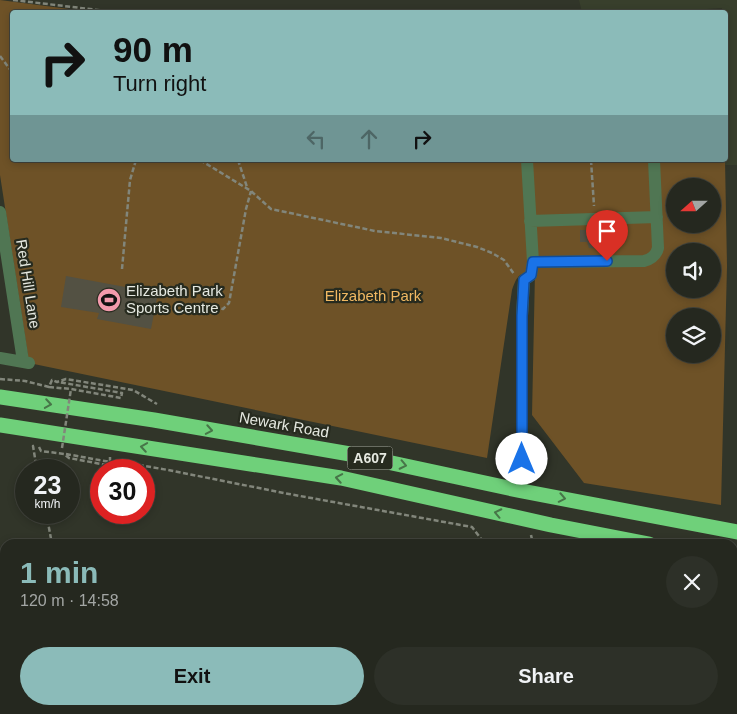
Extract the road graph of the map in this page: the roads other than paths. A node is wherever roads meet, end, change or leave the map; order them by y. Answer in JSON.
{"nodes":[{"id":1,"x":527,"y":162,"type":"edge"},
{"id":2,"x":654,"y":162,"type":"edge"},
{"id":3,"x":0,"y":212,"type":"edge"},
{"id":4,"x":657,"y":218,"type":"junction"},
{"id":5,"x":530,"y":221,"type":"junction"},
{"id":6,"x":533,"y":262,"type":"junction"},
{"id":7,"x":0,"y":358,"type":"edge"},
{"id":8,"x":0,"y":397,"type":"edge"},
{"id":9,"x":0,"y":425,"type":"edge"},
{"id":10,"x":522,"y":490,"type":"junction"},
{"id":11,"x":737,"y":532,"type":"edge"},
{"id":12,"x":623,"y":539,"type":"edge"}],
"edges":[{"from":1,"to":5,"type":"street"},
{"from":2,"to":4,"type":"street"},
{"from":3,"to":7,"type":"street","name":"Red Hill Lane"},
{"from":4,"to":5,"type":"street"},
{"from":4,"to":6,"type":"street"},
{"from":5,"to":6,"type":"street"},
{"from":6,"to":10,"type":"street"},
{"from":8,"to":10,"type":"highway","name":"Newark Road","number":"A607","one_way":true},
{"from":12,"to":9,"type":"highway","number":"A607","one_way":true},
{"from":10,"to":11,"type":"highway","name":"Newark Road","number":"A607","one_way":true}]}
